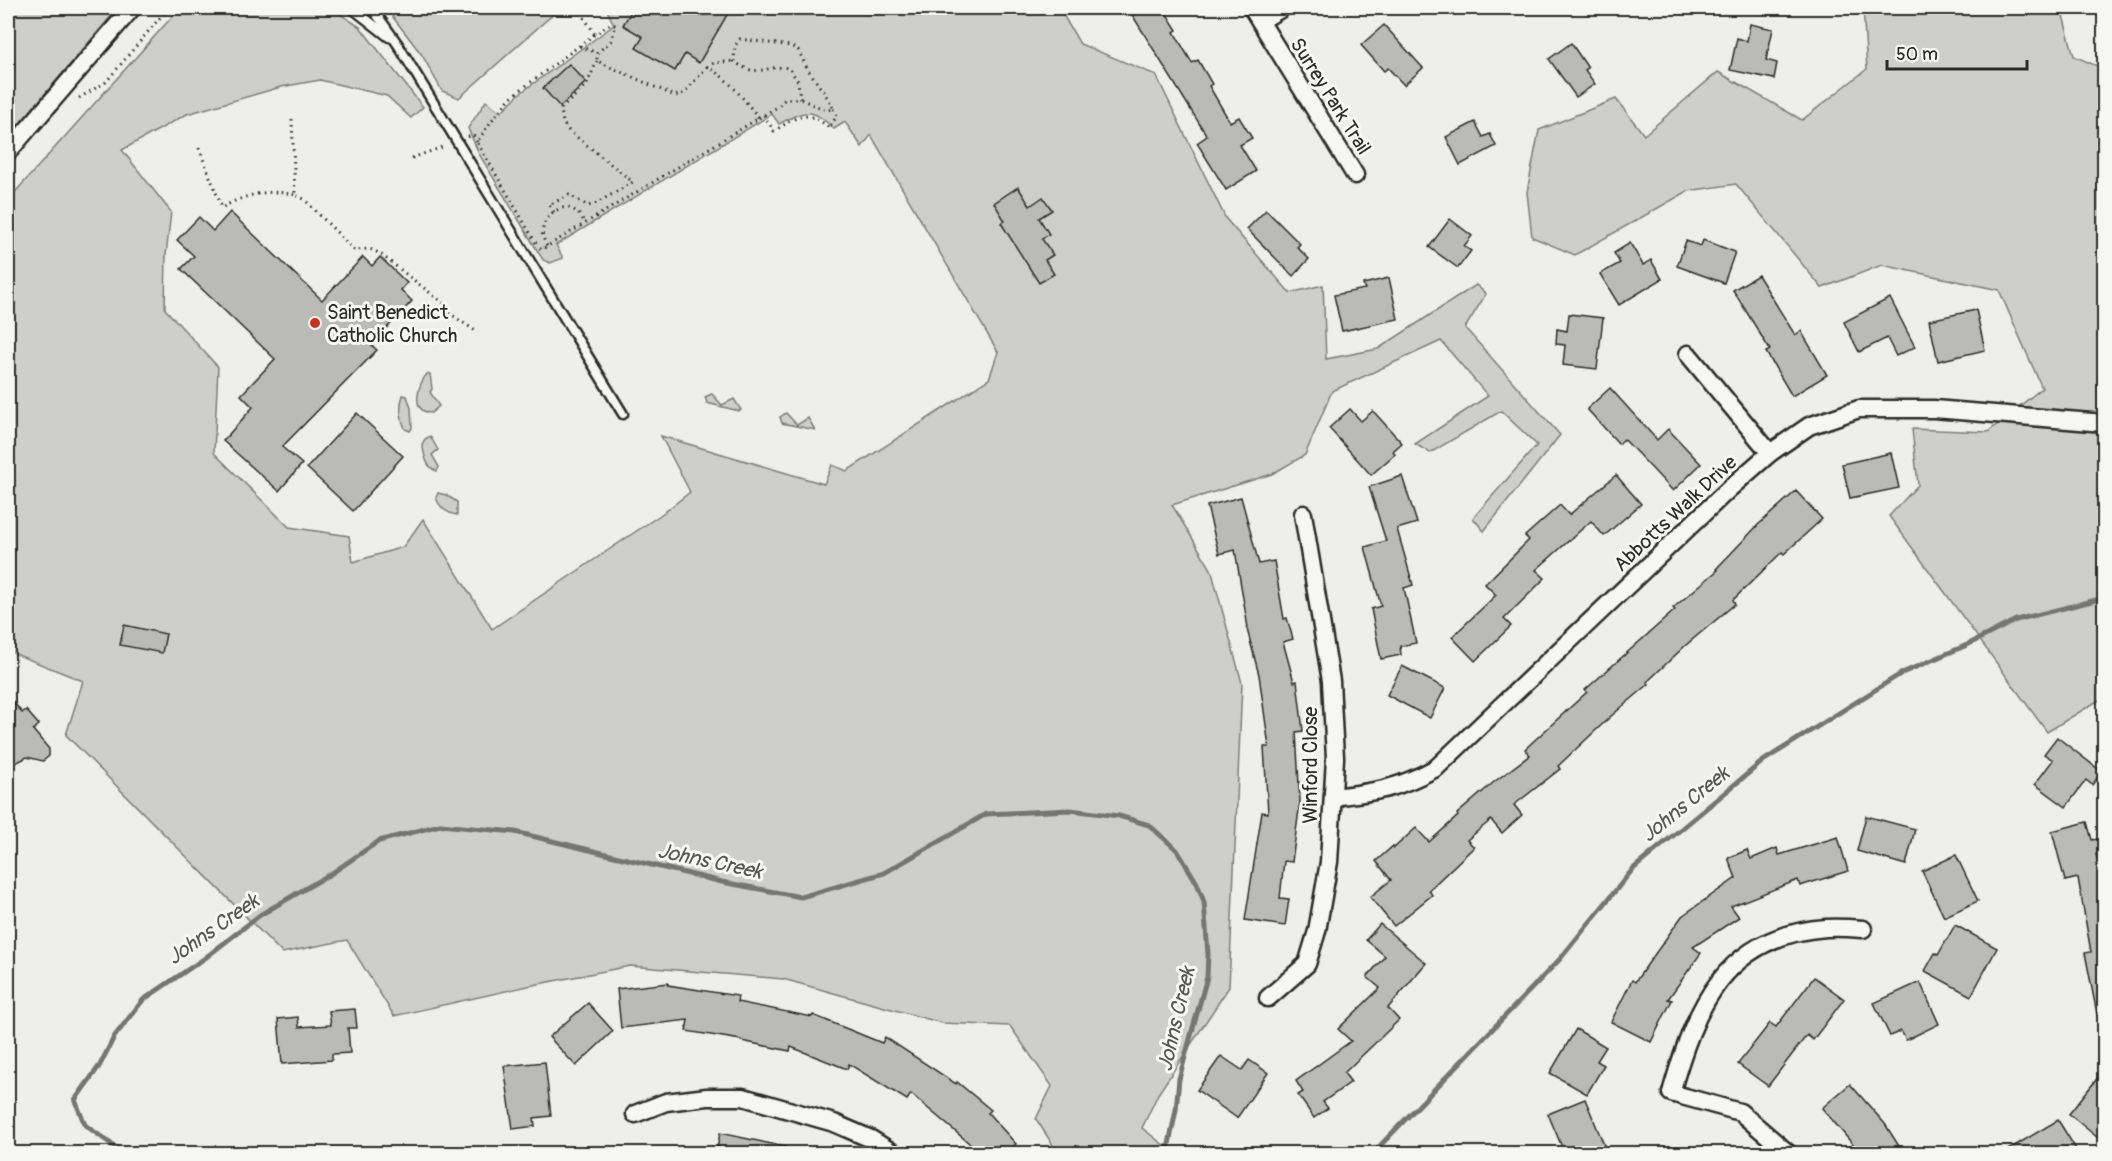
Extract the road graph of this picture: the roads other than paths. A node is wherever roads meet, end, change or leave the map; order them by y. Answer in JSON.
{"nodes":[{"id":1,"x":132,"y":8,"type":"edge"},
{"id":2,"x":352,"y":8,"type":"edge"},
{"id":3,"x":372,"y":8,"type":"edge"},
{"id":4,"x":1282,"y":8,"type":"edge"},
{"id":5,"x":1256,"y":14,"type":"edge"},
{"id":6,"x":397,"y":43,"type":"junction"},
{"id":7,"x":8,"y":152,"type":"edge"},
{"id":8,"x":1355,"y":175,"type":"dead end"},
{"id":9,"x":1688,"y":354,"type":"dead end"},
{"id":10,"x":623,"y":414,"type":"dead end"},
{"id":11,"x":2104,"y":423,"type":"edge"},
{"id":12,"x":1770,"y":453,"type":"junction"},
{"id":13,"x":1303,"y":514,"type":"dead end"},
{"id":14,"x":1333,"y":797,"type":"junction"},
{"id":15,"x":1863,"y":929,"type":"dead end"},
{"id":16,"x":1268,"y":998,"type":"dead end"},
{"id":17,"x":636,"y":1114,"type":"dead end"},
{"id":18,"x":895,"y":1154,"type":"edge"},
{"id":19,"x":1790,"y":1154,"type":"edge"}],
"edges":[{"from":1,"to":7,"type":"street"},
{"from":2,"to":6,"type":"lane"},
{"from":3,"to":6,"type":"lane"},
{"from":4,"to":5,"type":"street"},
{"from":5,"to":8,"type":"street","name":"Surrey Park Trail"},
{"from":6,"to":10,"type":"lane"},
{"from":9,"to":12,"type":"street"},
{"from":11,"to":12,"type":"street","name":"Abbotts Walk Drive"},
{"from":12,"to":14,"type":"street","name":"Abbotts Walk Drive"},
{"from":13,"to":14,"type":"street","name":"Winford Close"},
{"from":14,"to":16,"type":"street","name":"Winford Close"},
{"from":15,"to":19,"type":"street"},
{"from":17,"to":18,"type":"street"}]}
